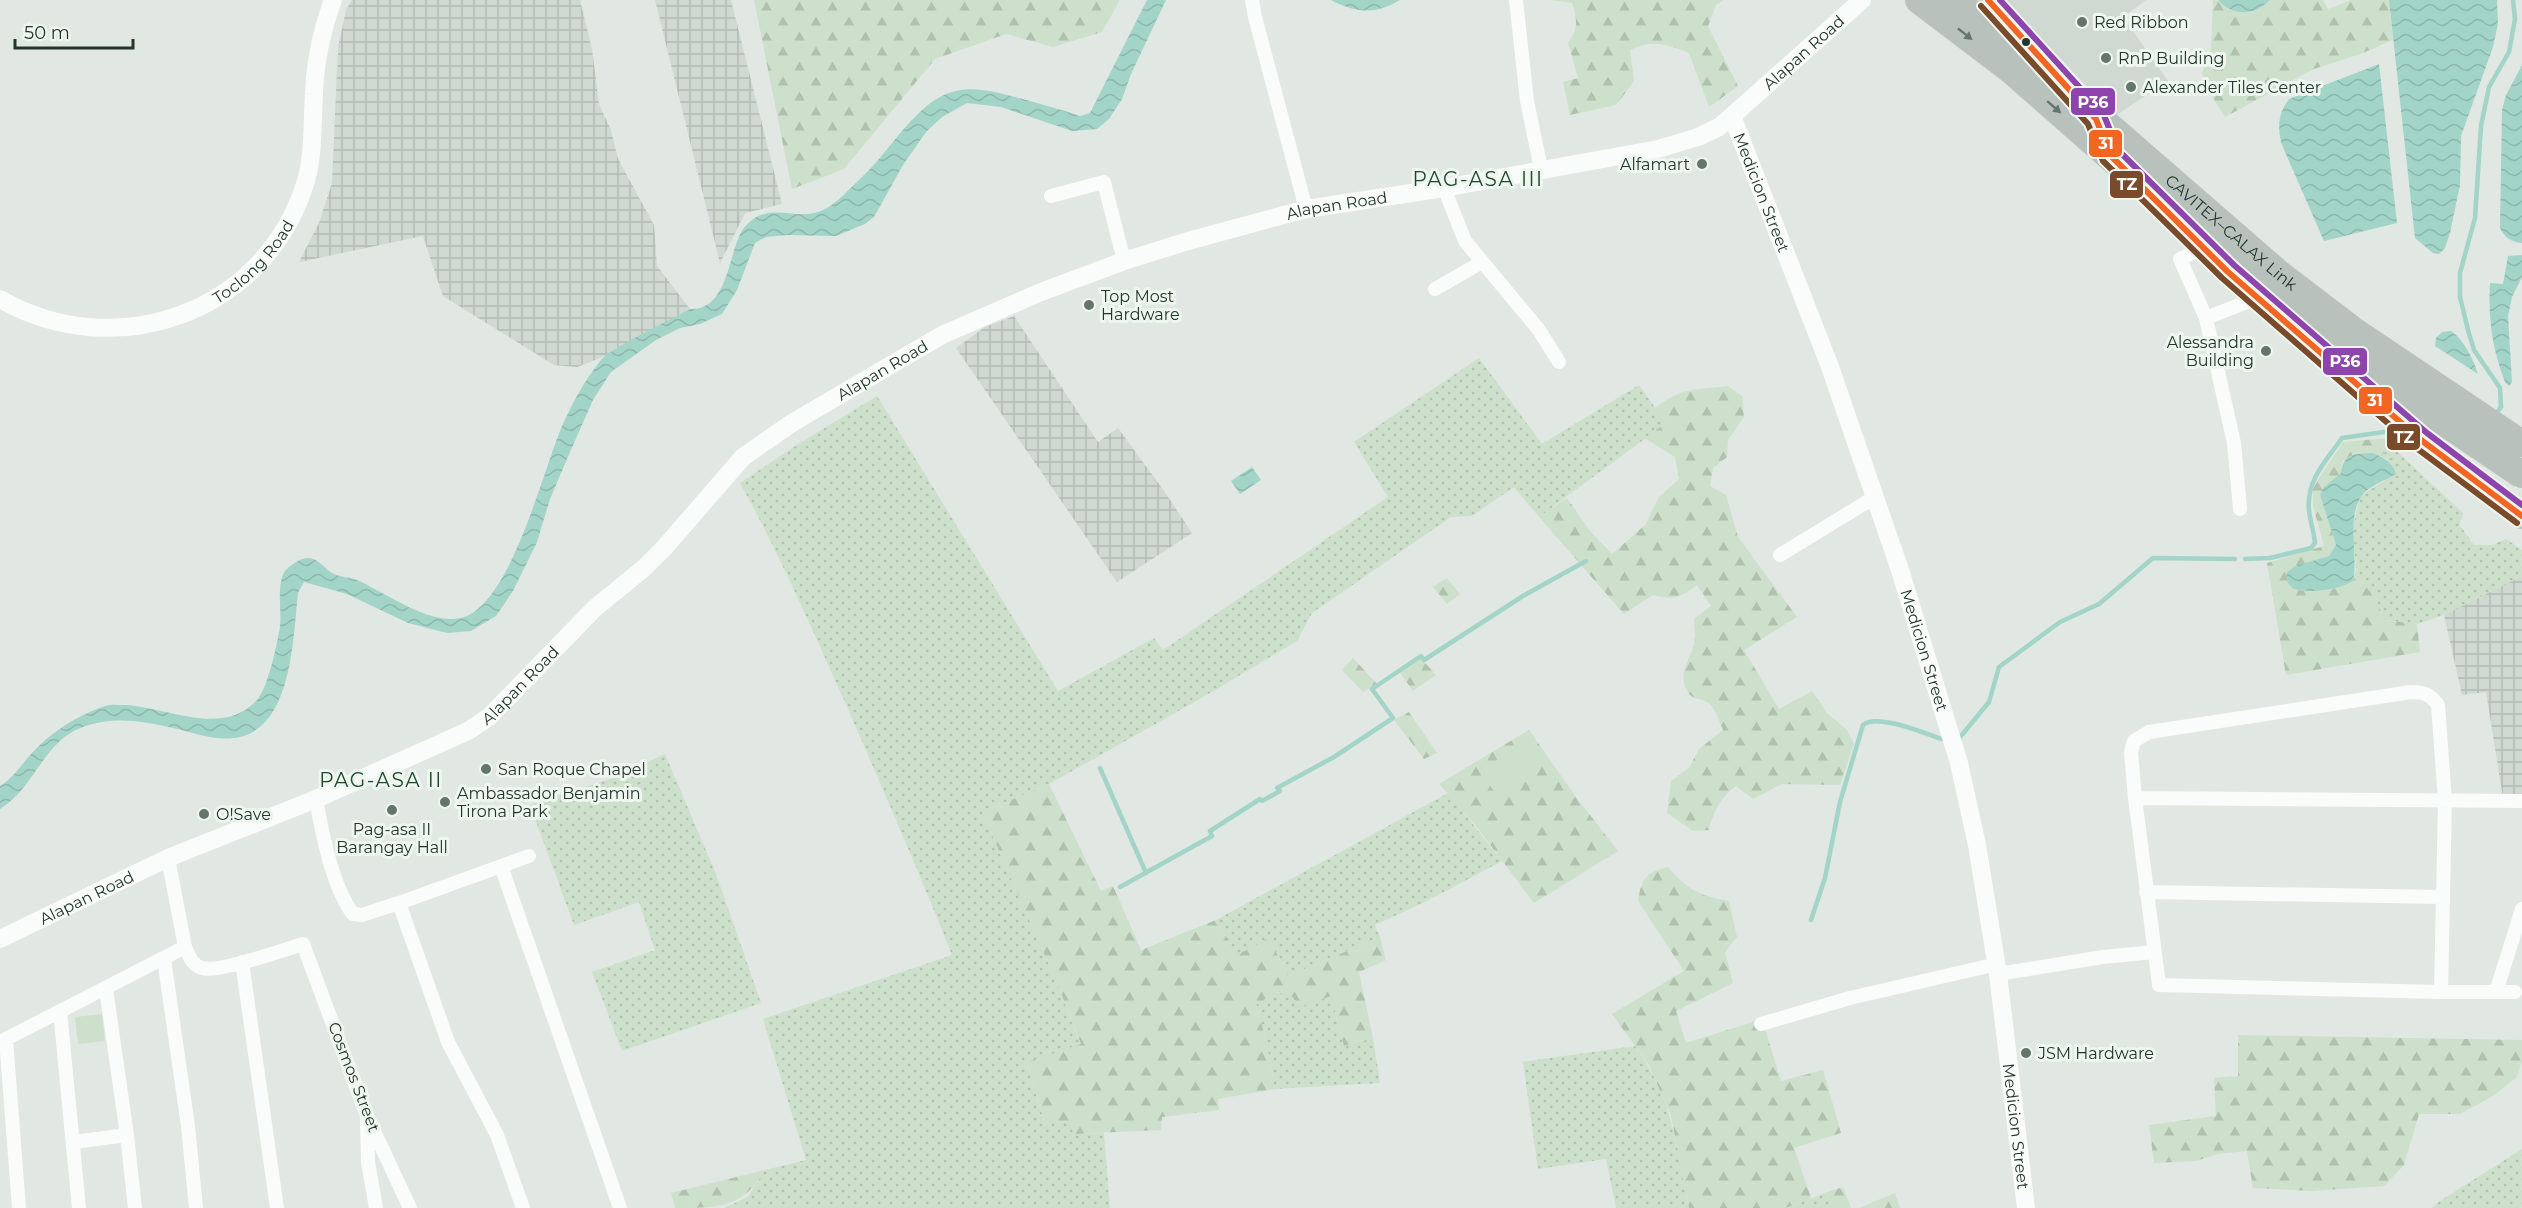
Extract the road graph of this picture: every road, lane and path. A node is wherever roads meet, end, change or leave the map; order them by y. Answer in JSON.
{"nodes":[{"id":1,"x":333,"y":0,"type":"edge"},
{"id":2,"x":1252,"y":0,"type":"edge"},
{"id":3,"x":1516,"y":0,"type":"edge"},
{"id":4,"x":1862,"y":0,"type":"edge"},
{"id":5,"x":1919,"y":0,"type":"edge"},
{"id":6,"x":1954,"y":0,"type":"edge"},
{"id":7,"x":1988,"y":0,"type":"edge"},
{"id":8,"x":1732,"y":116,"type":"junction"},
{"id":9,"x":2096,"y":119,"type":"junction"},
{"id":10,"x":1541,"y":169,"type":"junction"},
{"id":11,"x":1444,"y":188,"type":"junction"},
{"id":12,"x":1051,"y":196,"type":"dead end"},
{"id":13,"x":1306,"y":209,"type":"junction"},
{"id":14,"x":2203,"y":248,"type":"junction"},
{"id":15,"x":1124,"y":261,"type":"junction"},
{"id":16,"x":1482,"y":262,"type":"junction"},
{"id":17,"x":1435,"y":289,"type":"dead end"},
{"id":18,"x":2257,"y":298,"type":"junction"},
{"id":19,"x":0,"y":299,"type":"edge"},
{"id":20,"x":2206,"y":318,"type":"junction"},
{"id":21,"x":1559,"y":362,"type":"dead end"},
{"id":22,"x":2522,"y":444,"type":"edge"},
{"id":23,"x":2522,"y":473,"type":"edge"},
{"id":24,"x":1875,"y":497,"type":"junction"},
{"id":25,"x":2240,"y":508,"type":"dead end"},
{"id":26,"x":2522,"y":516,"type":"edge"},
{"id":27,"x":1780,"y":555,"type":"dead end"},
{"id":28,"x":2135,"y":798,"type":"junction"},
{"id":29,"x":316,"y":799,"type":"junction"},
{"id":30,"x":2445,"y":801,"type":"junction"},
{"id":31,"x":2522,"y":801,"type":"edge"},
{"id":32,"x":529,"y":856,"type":"dead end"},
{"id":33,"x":168,"y":858,"type":"junction"},
{"id":34,"x":501,"y":866,"type":"junction"},
{"id":35,"x":2146,"y":892,"type":"junction"},
{"id":36,"x":2442,"y":897,"type":"junction"},
{"id":37,"x":399,"y":903,"type":"junction"},
{"id":38,"x":2522,"y":909,"type":"edge"},
{"id":39,"x":0,"y":939,"type":"edge"},
{"id":40,"x":185,"y":947,"type":"junction"},
{"id":41,"x":2154,"y":952,"type":"junction"},
{"id":42,"x":164,"y":959,"type":"junction"},
{"id":43,"x":242,"y":962,"type":"junction"},
{"id":44,"x":1998,"y":969,"type":"junction"},
{"id":45,"x":106,"y":989,"type":"junction"},
{"id":46,"x":2441,"y":992,"type":"junction"},
{"id":47,"x":2496,"y":992,"type":"junction"},
{"id":48,"x":2515,"y":992,"type":"dead end"},
{"id":49,"x":60,"y":1011,"type":"junction"},
{"id":50,"x":1761,"y":1024,"type":"dead end"},
{"id":51,"x":3,"y":1040,"type":"edge"},
{"id":52,"x":367,"y":1116,"type":"junction"},
{"id":53,"x":127,"y":1135,"type":"junction"},
{"id":54,"x":74,"y":1142,"type":"junction"},
{"id":55,"x":19,"y":1208,"type":"edge"},
{"id":56,"x":80,"y":1208,"type":"edge"},
{"id":57,"x":135,"y":1208,"type":"edge"},
{"id":58,"x":196,"y":1208,"type":"edge"},
{"id":59,"x":277,"y":1208,"type":"edge"},
{"id":60,"x":376,"y":1208,"type":"edge"},
{"id":61,"x":410,"y":1208,"type":"edge"},
{"id":62,"x":523,"y":1208,"type":"edge"},
{"id":63,"x":620,"y":1208,"type":"edge"},
{"id":64,"x":2026,"y":1208,"type":"edge"}],
"edges":[{"from":1,"to":19,"type":"street","name":"Toclong Road"},
{"from":2,"to":13,"type":"street"},
{"from":3,"to":10,"type":"street"},
{"from":4,"to":8,"type":"street","name":"Alapan Road"},
{"from":5,"to":23,"type":"highway","name":"CAVITEX–CALAX Link","one_way":true,"bridge":true},
{"from":6,"to":22,"type":"highway","name":"CAVITEX–CALAX Link","bridge":true},
{"from":7,"to":9,"type":"main road"},
{"from":8,"to":10,"type":"street","name":"Alapan Road"},
{"from":8,"to":24,"type":"street","name":"Medicion Street"},
{"from":9,"to":14,"type":"main road"},
{"from":9,"to":23,"type":"main road"},
{"from":10,"to":11,"type":"street","name":"Alapan Road"},
{"from":11,"to":13,"type":"street","name":"Alapan Road"},
{"from":11,"to":16,"type":"street"},
{"from":12,"to":15,"type":"street"},
{"from":13,"to":15,"type":"street","name":"Alapan Road"},
{"from":14,"to":18,"type":"main road"},
{"from":14,"to":20,"type":"street"},
{"from":15,"to":29,"type":"street","name":"Alapan Road"},
{"from":16,"to":17,"type":"street"},
{"from":16,"to":21,"type":"street"},
{"from":18,"to":20,"type":"street"},
{"from":18,"to":26,"type":"main road"},
{"from":20,"to":25,"type":"street"},
{"from":24,"to":27,"type":"street"},
{"from":24,"to":44,"type":"street","name":"Medicion Street"},
{"from":28,"to":30,"type":"street"},
{"from":28,"to":30,"type":"street"},
{"from":28,"to":35,"type":"street"},
{"from":29,"to":33,"type":"street","name":"Alapan Road"},
{"from":29,"to":37,"type":"street"},
{"from":30,"to":31,"type":"street"},
{"from":30,"to":36,"type":"street"},
{"from":32,"to":34,"type":"street"},
{"from":33,"to":39,"type":"street","name":"Alapan Road"},
{"from":33,"to":40,"type":"street"},
{"from":34,"to":37,"type":"street"},
{"from":34,"to":63,"type":"street"},
{"from":35,"to":36,"type":"street"},
{"from":35,"to":41,"type":"street"},
{"from":36,"to":46,"type":"street"},
{"from":37,"to":62,"type":"street"},
{"from":38,"to":47,"type":"street"},
{"from":40,"to":42,"type":"street"},
{"from":40,"to":43,"type":"street"},
{"from":41,"to":44,"type":"street"},
{"from":41,"to":46,"type":"street"},
{"from":42,"to":45,"type":"street"},
{"from":42,"to":58,"type":"street"},
{"from":43,"to":52,"type":"street","name":"Cosmos Street"},
{"from":43,"to":59,"type":"street"},
{"from":44,"to":50,"type":"street"},
{"from":44,"to":64,"type":"street","name":"Medicion Street"},
{"from":45,"to":49,"type":"street"},
{"from":45,"to":53,"type":"street"},
{"from":46,"to":47,"type":"street"},
{"from":47,"to":48,"type":"street"},
{"from":49,"to":51,"type":"street"},
{"from":49,"to":54,"type":"street"},
{"from":51,"to":55,"type":"street"},
{"from":52,"to":60,"type":"street"},
{"from":52,"to":61,"type":"street","name":"Cosmos Street"},
{"from":53,"to":54,"type":"street"},
{"from":53,"to":57,"type":"street"},
{"from":54,"to":56,"type":"street"}]}
